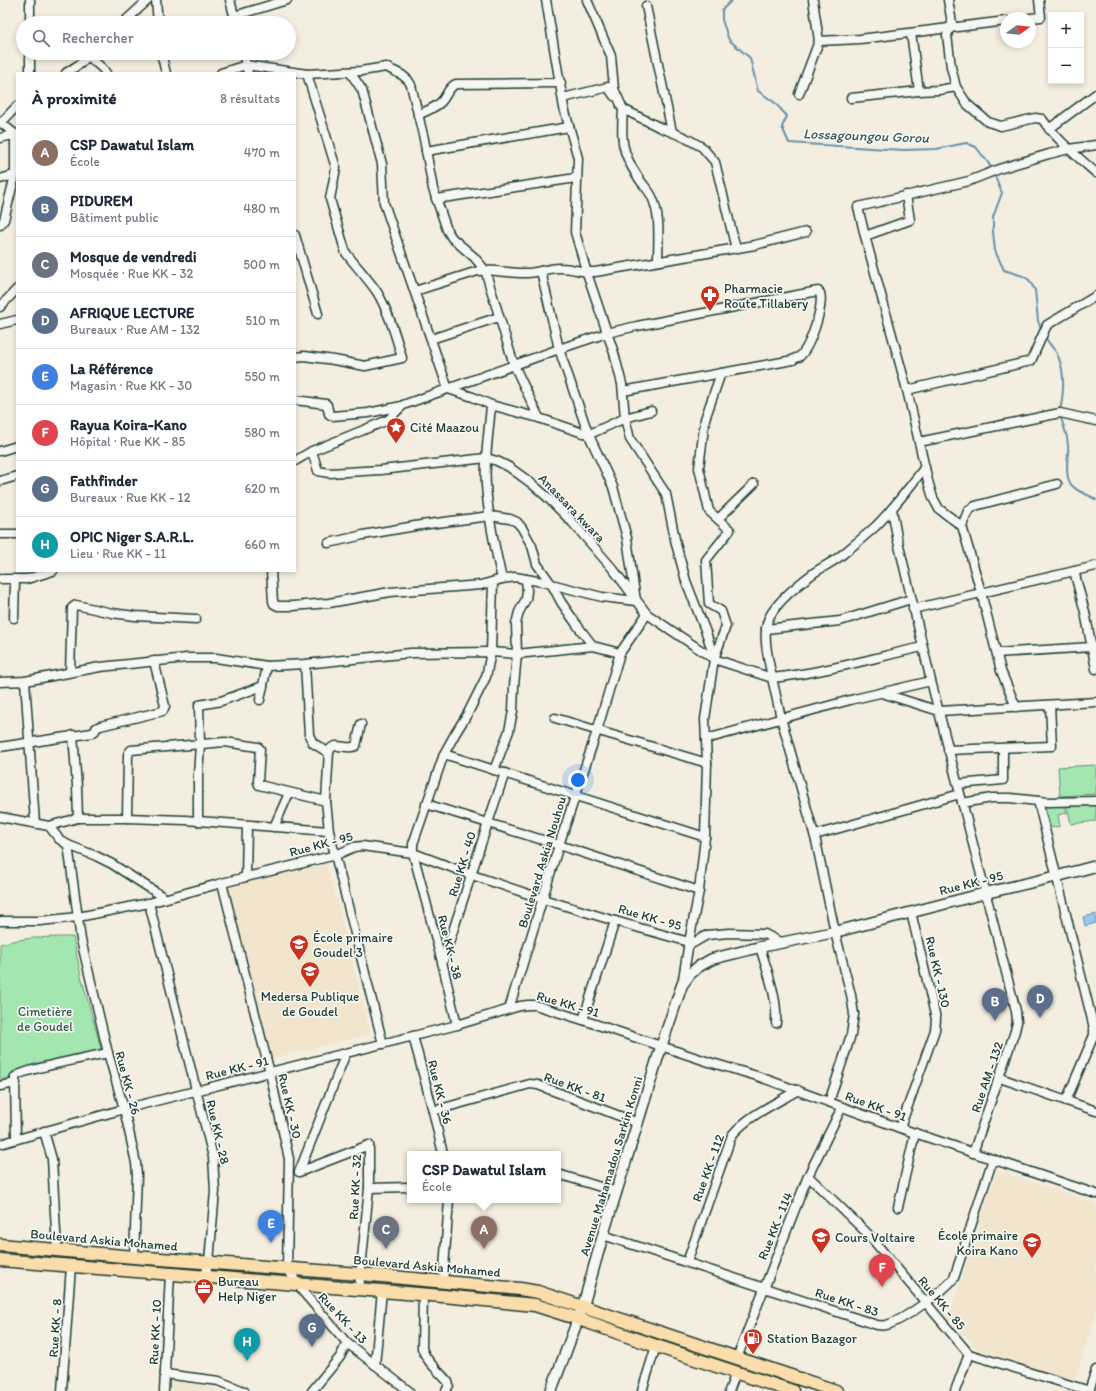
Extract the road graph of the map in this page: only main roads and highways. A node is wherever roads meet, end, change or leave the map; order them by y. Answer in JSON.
{"nodes":[{"id":1,"x":0,"y":1245,"type":"edge"},
{"id":2,"x":0,"y":1260,"type":"edge"},
{"id":3,"x":792,"y":1391,"type":"edge"},
{"id":4,"x":836,"y":1391,"type":"edge"}],
"edges":[{"from":1,"to":4,"type":"main road","name":"Boulevard Askia Mohamed"},
{"from":2,"to":3,"type":"main road"}]}
